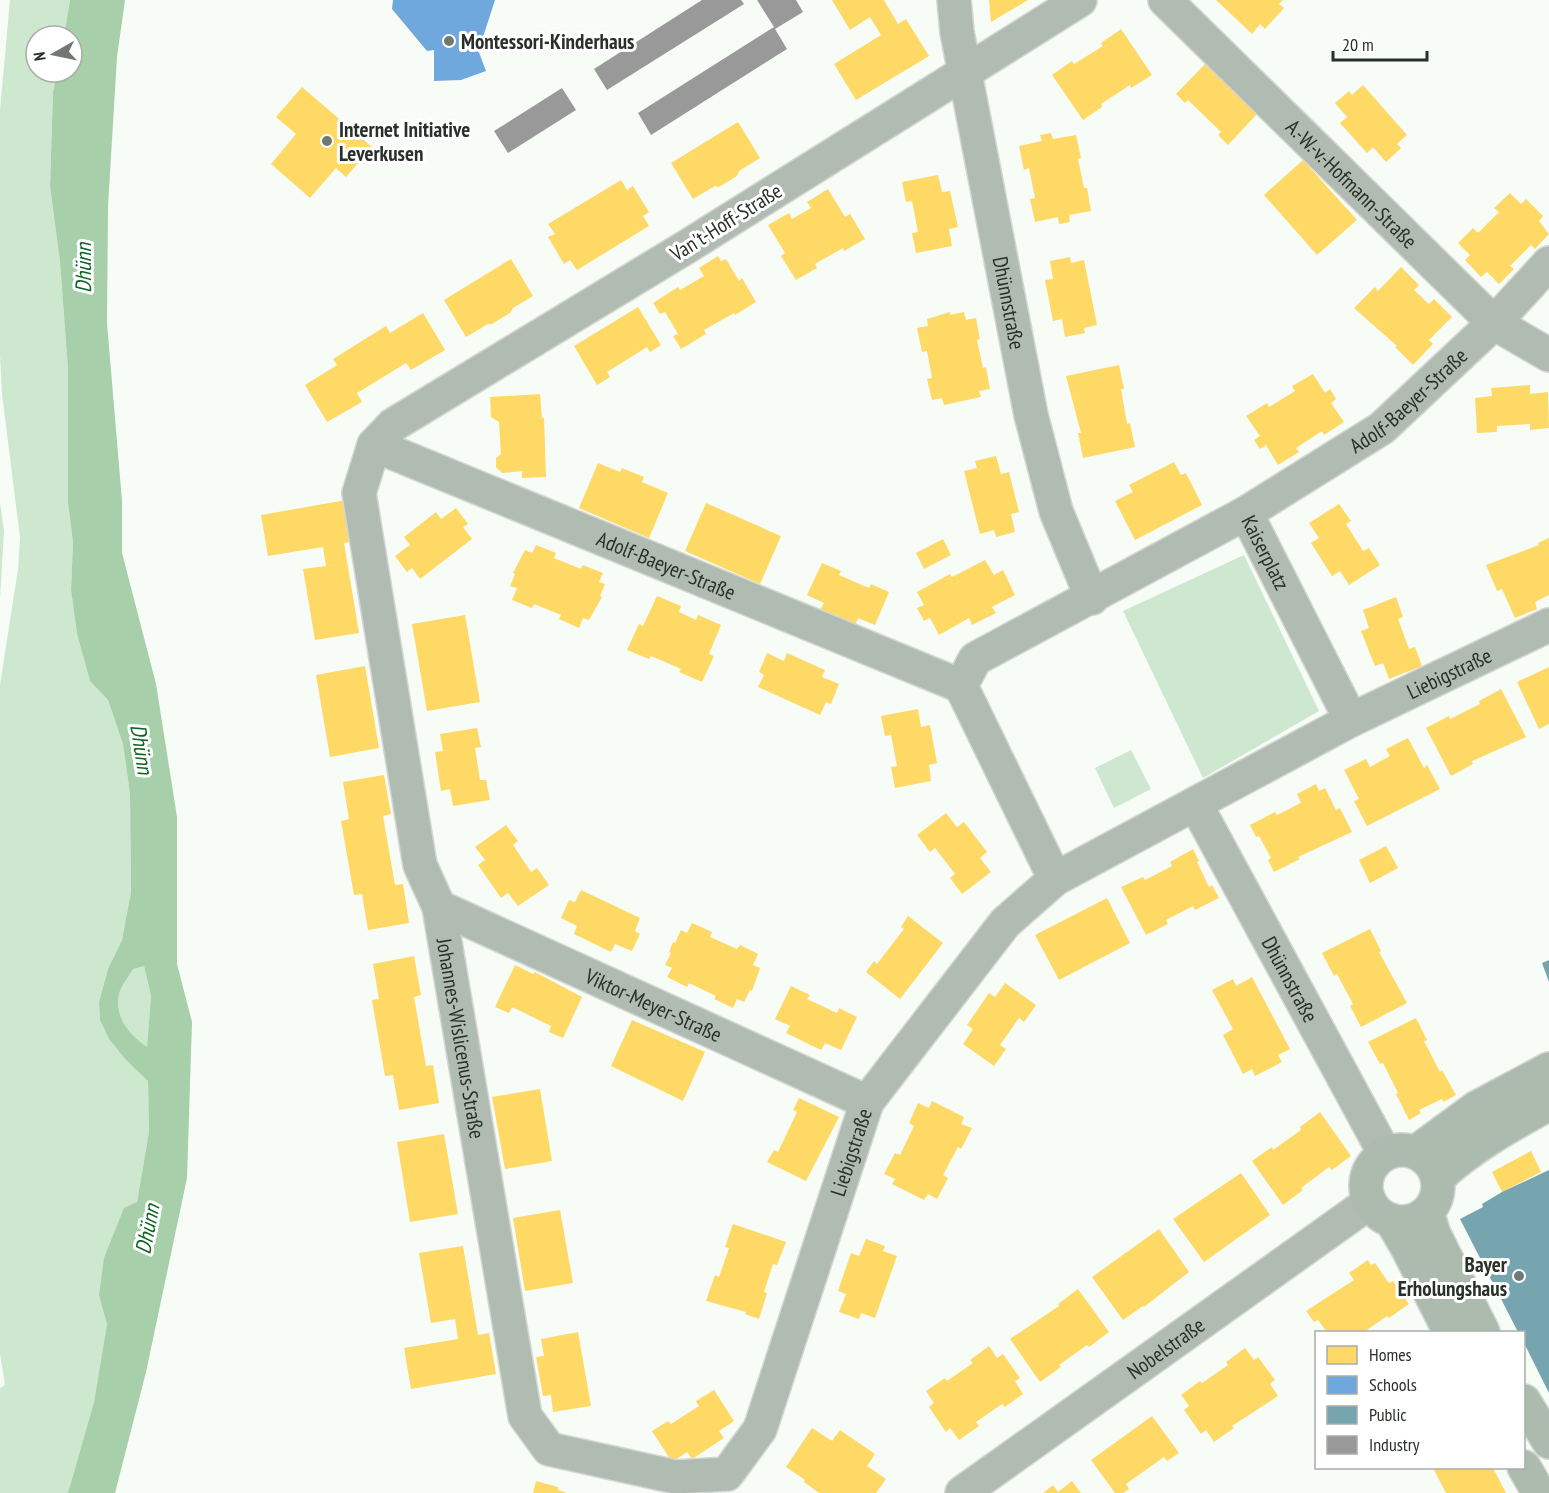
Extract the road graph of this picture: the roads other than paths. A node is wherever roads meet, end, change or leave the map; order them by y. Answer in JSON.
{"nodes":[{"id":1,"x":954,"y":0,"type":"edge"},
{"id":2,"x":1080,"y":0,"type":"edge"},
{"id":3,"x":1165,"y":0,"type":"edge"},
{"id":4,"x":965,"y":73,"type":"junction"},
{"id":5,"x":1549,"y":263,"type":"edge"},
{"id":6,"x":1494,"y":323,"type":"junction"},
{"id":7,"x":1549,"y":355,"type":"edge"},
{"id":8,"x":374,"y":445,"type":"junction"},
{"id":9,"x":1246,"y":513,"type":"junction"},
{"id":10,"x":1092,"y":598,"type":"junction"},
{"id":11,"x":1549,"y":625,"type":"edge"},
{"id":12,"x":961,"y":686,"type":"junction"},
{"id":13,"x":1351,"y":720,"type":"junction"},
{"id":14,"x":1196,"y":805,"type":"junction"},
{"id":15,"x":1055,"y":879,"type":"junction"},
{"id":16,"x":439,"y":908,"type":"junction"},
{"id":17,"x":1549,"y":1069,"type":"edge"},
{"id":18,"x":867,"y":1102,"type":"junction"},
{"id":19,"x":1549,"y":1104,"type":"edge"},
{"id":20,"x":1401,"y":1153,"type":"junction"},
{"id":21,"x":1438,"y":1178,"type":"junction"},
{"id":22,"x":1380,"y":1211,"type":"junction"},
{"id":23,"x":1427,"y":1212,"type":"junction"},
{"id":24,"x":1449,"y":1331,"type":"edge"},
{"id":25,"x":1482,"y":1331,"type":"edge"},
{"id":26,"x":1525,"y":1403,"type":"edge"},
{"id":27,"x":1549,"y":1442,"type":"edge"},
{"id":28,"x":1525,"y":1469,"type":"edge"},
{"id":29,"x":727,"y":1474,"type":"joint"},
{"id":30,"x":962,"y":1493,"type":"edge"},
{"id":31,"x":1539,"y":1493,"type":"edge"}],
"edges":[{"from":1,"to":4,"type":"street","name":"Dhünnstraße"},
{"from":2,"to":4,"type":"street","name":"Van't-Hoff-Straße"},
{"from":3,"to":6,"type":"street","name":"A.-W.-v.-Hofmann-Straße"},
{"from":4,"to":8,"type":"street","name":"Van't-Hoff-Straße"},
{"from":4,"to":10,"type":"street","name":"Dhünnstraße"},
{"from":5,"to":6,"type":"street","name":"Adolf-Baeyer-Straße"},
{"from":6,"to":7,"type":"street","name":"A.-W.-v.-Hofmann-Straße"},
{"from":6,"to":9,"type":"street","name":"Adolf-Baeyer-Straße"},
{"from":8,"to":12,"type":"street","name":"Adolf-Baeyer-Straße"},
{"from":8,"to":16,"type":"street","name":"Johannes-Wislicenus-Straße"},
{"from":9,"to":10,"type":"street","name":"Kaiserplatz"},
{"from":9,"to":13,"type":"street","name":"Kaiserplatz"},
{"from":10,"to":12,"type":"street","name":"Kaiserplatz"},
{"from":11,"to":13,"type":"street","name":"Liebigstraße"},
{"from":12,"to":15,"type":"street"},
{"from":13,"to":14,"type":"street"},
{"from":14,"to":15,"type":"street"},
{"from":14,"to":20,"type":"street","name":"Dhünnstraße"},
{"from":15,"to":18,"type":"street","name":"Liebigstraße"},
{"from":16,"to":18,"type":"street","name":"Viktor-Meyer-Straße"},
{"from":16,"to":29,"type":"street","name":"Johannes-Wislicenus-Straße"},
{"from":17,"to":20,"type":"main road"},
{"from":18,"to":29,"type":"street","name":"Liebigstraße"},
{"from":19,"to":21,"type":"main road"},
{"from":20,"to":21,"type":"main road"},
{"from":20,"to":22,"type":"main road"},
{"from":21,"to":23,"type":"main road"},
{"from":22,"to":23,"type":"main road","name":"Nobelstraße"},
{"from":22,"to":24,"type":"main road"},
{"from":22,"to":30,"type":"street","name":"Nobelstraße"},
{"from":23,"to":25,"type":"main road"},
{"from":26,"to":27,"type":"main road"},
{"from":28,"to":31,"type":"main road"}]}
